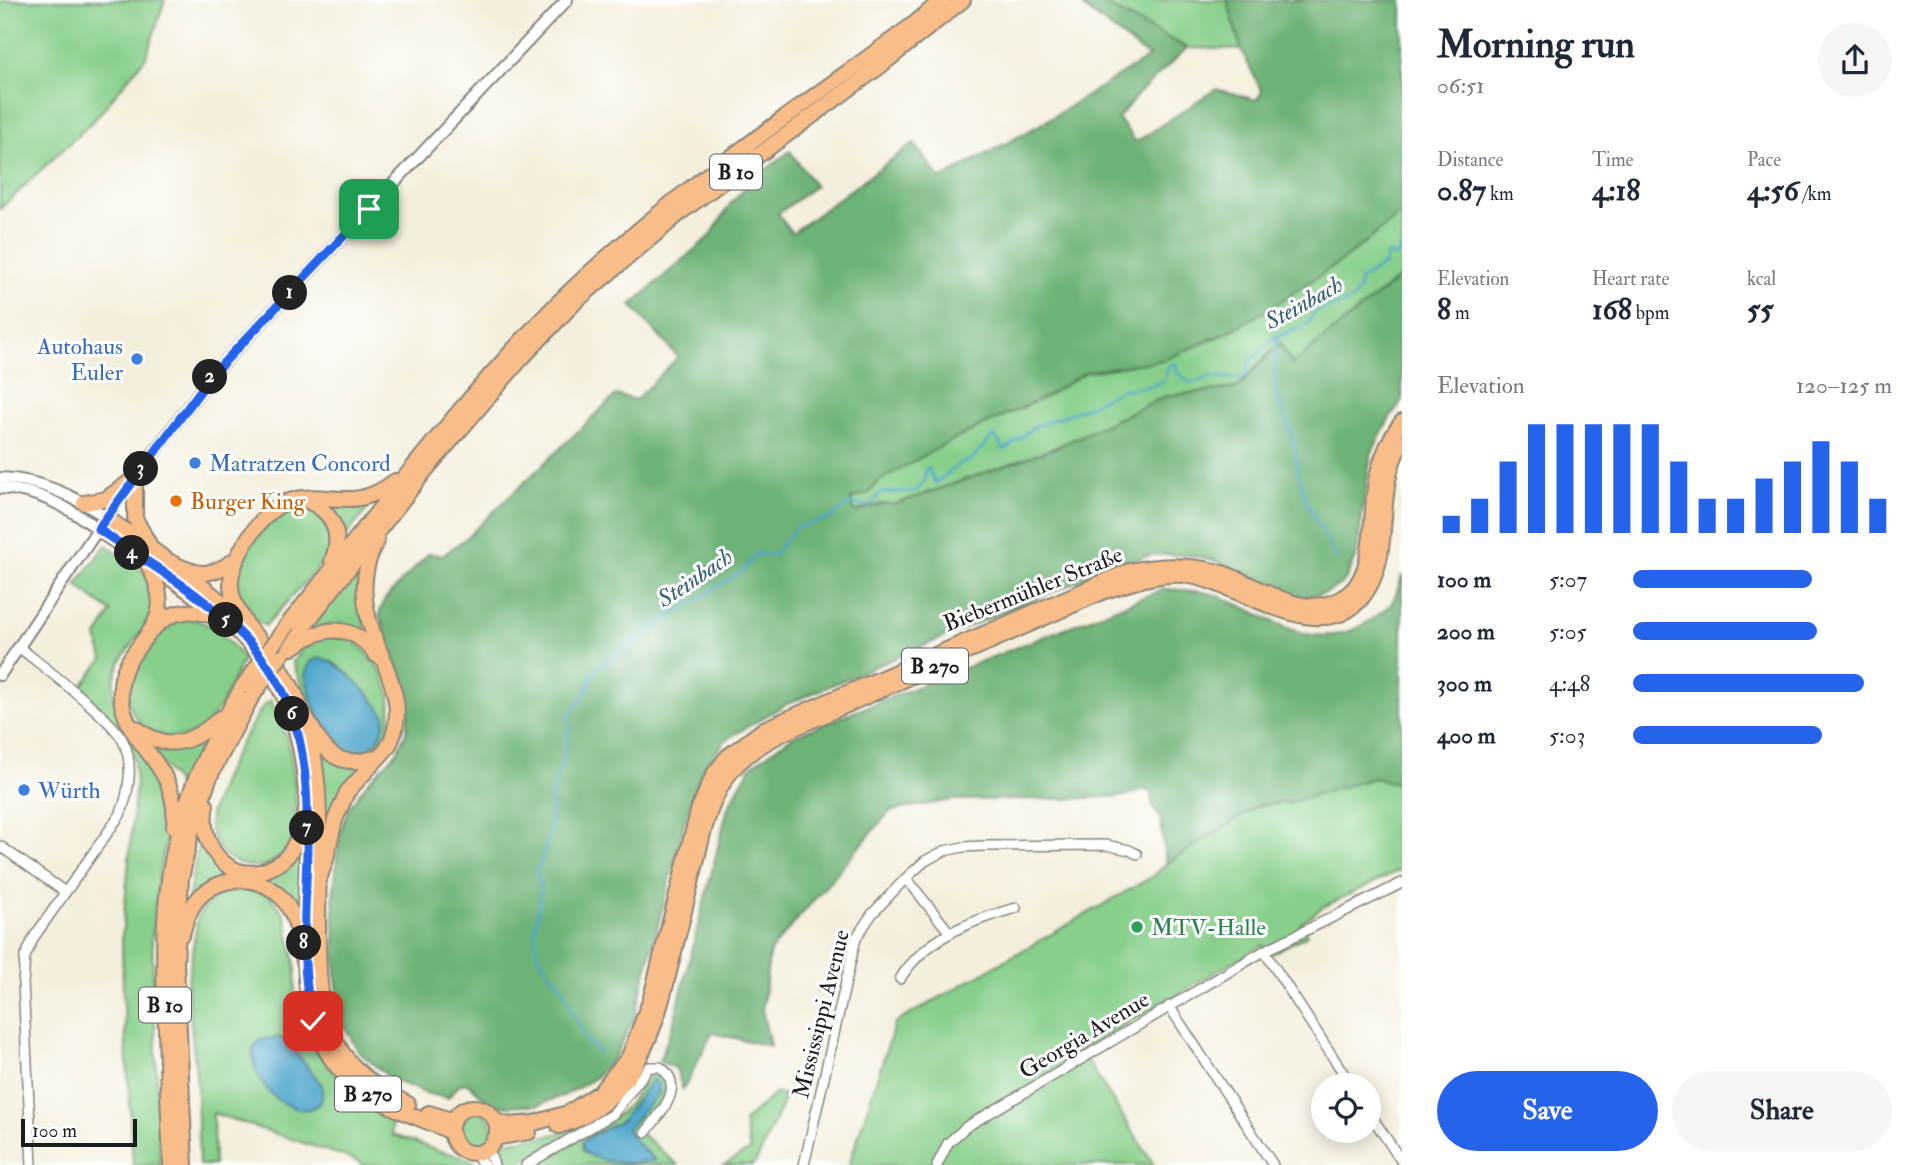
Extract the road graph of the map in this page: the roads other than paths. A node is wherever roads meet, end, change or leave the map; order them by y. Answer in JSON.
{"nodes":[{"id":1,"x":567,"y":0,"type":"edge"},
{"id":2,"x":942,"y":0,"type":"edge"},
{"id":3,"x":963,"y":0,"type":"edge"},
{"id":4,"x":1402,"y":422,"type":"edge"},
{"id":5,"x":1402,"y":442,"type":"edge"},
{"id":6,"x":409,"y":470,"type":"junction"},
{"id":7,"x":0,"y":478,"type":"edge"},
{"id":8,"x":135,"y":478,"type":"junction"},
{"id":9,"x":0,"y":488,"type":"edge"},
{"id":10,"x":299,"y":499,"type":"junction"},
{"id":11,"x":84,"y":503,"type":"junction"},
{"id":12,"x":394,"y":508,"type":"junction"},
{"id":13,"x":102,"y":523,"type":"junction"},
{"id":14,"x":150,"y":556,"type":"junction"},
{"id":15,"x":237,"y":558,"type":"junction"},
{"id":16,"x":166,"y":560,"type":"junction"},
{"id":17,"x":324,"y":580,"type":"junction"},
{"id":18,"x":225,"y":620,"type":"junction"},
{"id":19,"x":246,"y":624,"type":"junction"},
{"id":20,"x":295,"y":634,"type":"junction"},
{"id":21,"x":148,"y":635,"type":"junction"},
{"id":22,"x":19,"y":647,"type":"junction"},
{"id":23,"x":2,"y":667,"type":"edge"},
{"id":24,"x":387,"y":671,"type":"junction"},
{"id":25,"x":247,"y":692,"type":"junction"},
{"id":26,"x":229,"y":710,"type":"junction"},
{"id":27,"x":302,"y":710,"type":"junction"},
{"id":28,"x":127,"y":720,"type":"junction"},
{"id":29,"x":382,"y":755,"type":"junction"},
{"id":30,"x":211,"y":774,"type":"junction"},
{"id":31,"x":307,"y":807,"type":"junction"},
{"id":32,"x":0,"y":846,"type":"edge"},
{"id":33,"x":1137,"y":855,"type":"dead end"},
{"id":34,"x":172,"y":860,"type":"junction"},
{"id":35,"x":906,"y":878,"type":"junction"},
{"id":36,"x":318,"y":882,"type":"junction"},
{"id":37,"x":1402,"y":883,"type":"edge"},
{"id":38,"x":65,"y":892,"type":"junction"},
{"id":39,"x":1016,"y":908,"type":"dead end"},
{"id":40,"x":950,"y":933,"type":"junction"},
{"id":41,"x":1264,"y":951,"type":"junction"},
{"id":42,"x":304,"y":962,"type":"junction"},
{"id":43,"x":176,"y":963,"type":"junction"},
{"id":44,"x":900,"y":979,"type":"dead end"},
{"id":45,"x":1169,"y":1006,"type":"junction"},
{"id":46,"x":1343,"y":1073,"type":"edge"},
{"id":47,"x":455,"y":1118,"type":"junction"},
{"id":48,"x":495,"y":1121,"type":"junction"},
{"id":49,"x":1381,"y":1130,"type":"edge"},
{"id":50,"x":646,"y":1132,"type":"dead end"},
{"id":51,"x":452,"y":1133,"type":"junction"},
{"id":52,"x":486,"y":1146,"type":"junction"},
{"id":53,"x":1402,"y":1162,"type":"edge"},
{"id":54,"x":32,"y":1165,"type":"edge"},
{"id":55,"x":171,"y":1165,"type":"edge"},
{"id":56,"x":185,"y":1165,"type":"edge"},
{"id":57,"x":484,"y":1165,"type":"edge"},
{"id":58,"x":494,"y":1165,"type":"edge"},
{"id":59,"x":526,"y":1165,"type":"edge"},
{"id":60,"x":804,"y":1165,"type":"edge"},
{"id":61,"x":937,"y":1165,"type":"edge"},
{"id":62,"x":1273,"y":1165,"type":"edge"}],
"edges":[{"from":1,"to":8,"type":"street"},
{"from":2,"to":6,"type":"main road","number":"B 10"},
{"from":3,"to":12,"type":"main road","number":"B 10"},
{"from":4,"to":48,"type":"main road","name":"Biebermühler Straße","number":"B 270"},
{"from":5,"to":52,"type":"main road","number":"B 270"},
{"from":6,"to":10,"type":"main road"},
{"from":6,"to":17,"type":"main road","number":"B 10"},
{"from":7,"to":11,"type":"street"},
{"from":8,"to":11,"type":"main road"},
{"from":8,"to":13,"type":"street"},
{"from":8,"to":14,"type":"main road"},
{"from":9,"to":13,"type":"street"},
{"from":10,"to":15,"type":"main road"},
{"from":10,"to":17,"type":"main road"},
{"from":11,"to":13,"type":"street"},
{"from":12,"to":20,"type":"main road","number":"B 10"},
{"from":12,"to":24,"type":"main road"},
{"from":13,"to":14,"type":"main road","number":"B 270"},
{"from":13,"to":22,"type":"street"},
{"from":14,"to":16,"type":"main road","number":"B 270"},
{"from":14,"to":18,"type":"main road","number":"B 270"},
{"from":14,"to":21,"type":"main road"},
{"from":15,"to":16,"type":"main road"},
{"from":15,"to":19,"type":"main road"},
{"from":16,"to":19,"type":"main road","number":"B 270"},
{"from":17,"to":20,"type":"main road","number":"B 10"},
{"from":18,"to":21,"type":"main road"},
{"from":18,"to":31,"type":"main road","number":"B 270"},
{"from":19,"to":27,"type":"main road","number":"B 270"},
{"from":20,"to":24,"type":"main road"},
{"from":20,"to":25,"type":"main road","number":"B 10","bridge":true},
{"from":20,"to":25,"type":"main road","number":"B 10","bridge":true},
{"from":21,"to":28,"type":"main road"},
{"from":22,"to":23,"type":"street"},
{"from":22,"to":38,"type":"street"},
{"from":24,"to":29,"type":"main road"},
{"from":25,"to":26,"type":"main road","number":"B 10"},
{"from":25,"to":30,"type":"main road","number":"B 10"},
{"from":26,"to":28,"type":"main road"},
{"from":26,"to":34,"type":"main road","number":"B 10"},
{"from":27,"to":29,"type":"main road"},
{"from":27,"to":36,"type":"main road","number":"B 270"},
{"from":28,"to":34,"type":"main road"},
{"from":29,"to":36,"type":"main road"},
{"from":30,"to":31,"type":"main road"},
{"from":30,"to":43,"type":"main road","number":"B 10"},
{"from":31,"to":42,"type":"main road","number":"B 270"},
{"from":32,"to":38,"type":"street"},
{"from":33,"to":35,"type":"street","name":"Mississippi Avenue"},
{"from":34,"to":55,"type":"main road","number":"B 10"},
{"from":35,"to":40,"type":"street"},
{"from":35,"to":60,"type":"street","name":"Mississippi Avenue"},
{"from":36,"to":47,"type":"main road","number":"B 270"},
{"from":37,"to":41,"type":"street","name":"Georgia Avenue"},
{"from":38,"to":54,"type":"street"},
{"from":39,"to":40,"type":"street"},
{"from":40,"to":44,"type":"street"},
{"from":41,"to":45,"type":"street","name":"Georgia Avenue"},
{"from":41,"to":46,"type":"street"},
{"from":42,"to":43,"type":"main road"},
{"from":42,"to":51,"type":"main road","number":"B 270"},
{"from":43,"to":56,"type":"main road","number":"B 10"},
{"from":45,"to":61,"type":"street","name":"Georgia Avenue"},
{"from":45,"to":62,"type":"street"},
{"from":47,"to":48,"type":"main road"},
{"from":47,"to":51,"type":"main road"},
{"from":48,"to":52,"type":"main road"},
{"from":49,"to":53,"type":"street"},
{"from":50,"to":59,"type":"street"},
{"from":51,"to":52,"type":"main road"},
{"from":52,"to":57,"type":"street"},
{"from":52,"to":58,"type":"street"}]}
